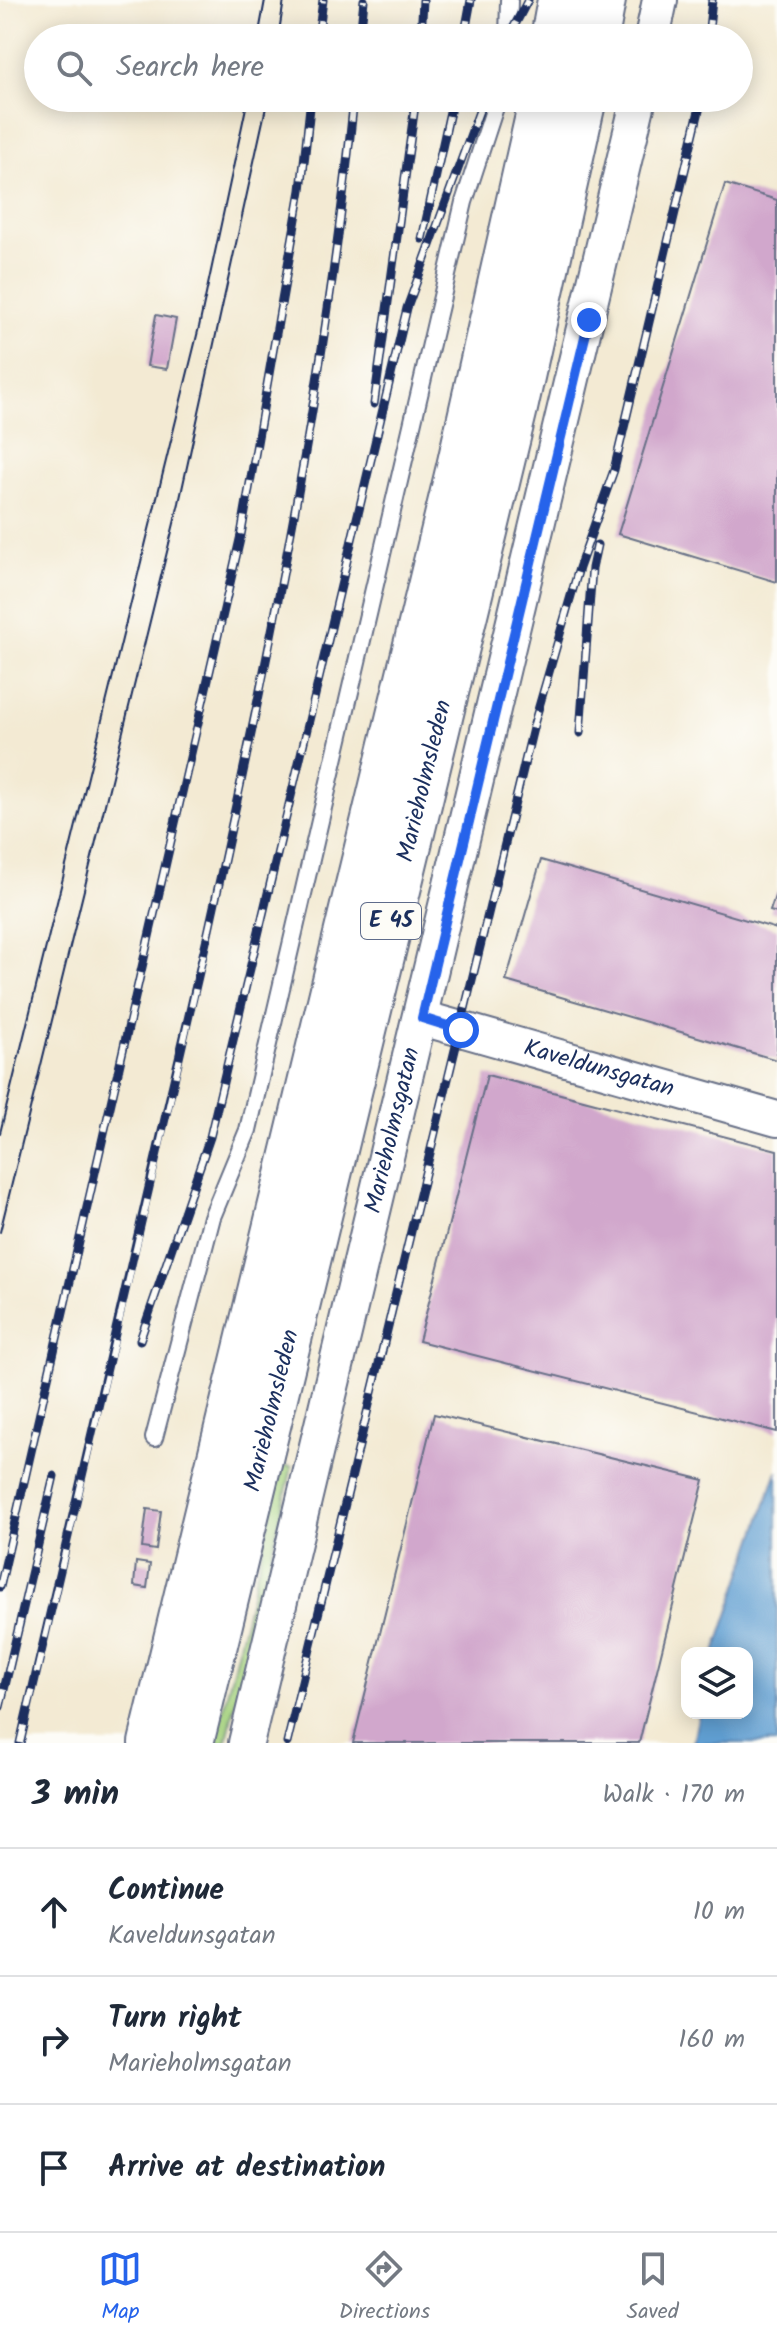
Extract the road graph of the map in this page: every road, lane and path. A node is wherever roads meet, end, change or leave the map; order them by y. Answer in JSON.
{"nodes":[{"id":1,"x":509,"y":0,"type":"edge"},
{"id":2,"x":560,"y":0,"type":"edge"},
{"id":3,"x":603,"y":0,"type":"edge"},
{"id":4,"x":660,"y":0,"type":"edge"},
{"id":5,"x":508,"y":24,"type":"edge"},
{"id":6,"x":556,"y":24,"type":"edge"},
{"id":7,"x":599,"y":24,"type":"edge"},
{"id":8,"x":655,"y":24,"type":"edge"},
{"id":9,"x":493,"y":112,"type":"edge"},
{"id":10,"x":539,"y":112,"type":"edge"},
{"id":11,"x":581,"y":112,"type":"edge"},
{"id":12,"x":636,"y":112,"type":"edge"},
{"id":13,"x":422,"y":1018,"type":"junction"},
{"id":14,"x":777,"y":1119,"type":"edge"},
{"id":15,"x":154,"y":1438,"type":"dead end"},
{"id":16,"x":151,"y":1743,"type":"edge"},
{"id":17,"x":191,"y":1743,"type":"edge"},
{"id":18,"x":246,"y":1743,"type":"edge"}],
"edges":[{"from":1,"to":5,"type":"lane"},
{"from":2,"to":6,"type":"highway"},
{"from":3,"to":7,"type":"highway"},
{"from":4,"to":8,"type":"street"},
{"from":9,"to":15,"type":"lane"},
{"from":10,"to":16,"type":"highway","name":"Marieholmsleden","number":"E 45"},
{"from":11,"to":17,"type":"highway","name":"Marieholmsleden","number":"E 45"},
{"from":12,"to":13,"type":"street","name":"Marieholmsgatan"},
{"from":13,"to":14,"type":"street","name":"Kaveldunsgatan"},
{"from":13,"to":18,"type":"street","name":"Marieholmsgatan"}]}
